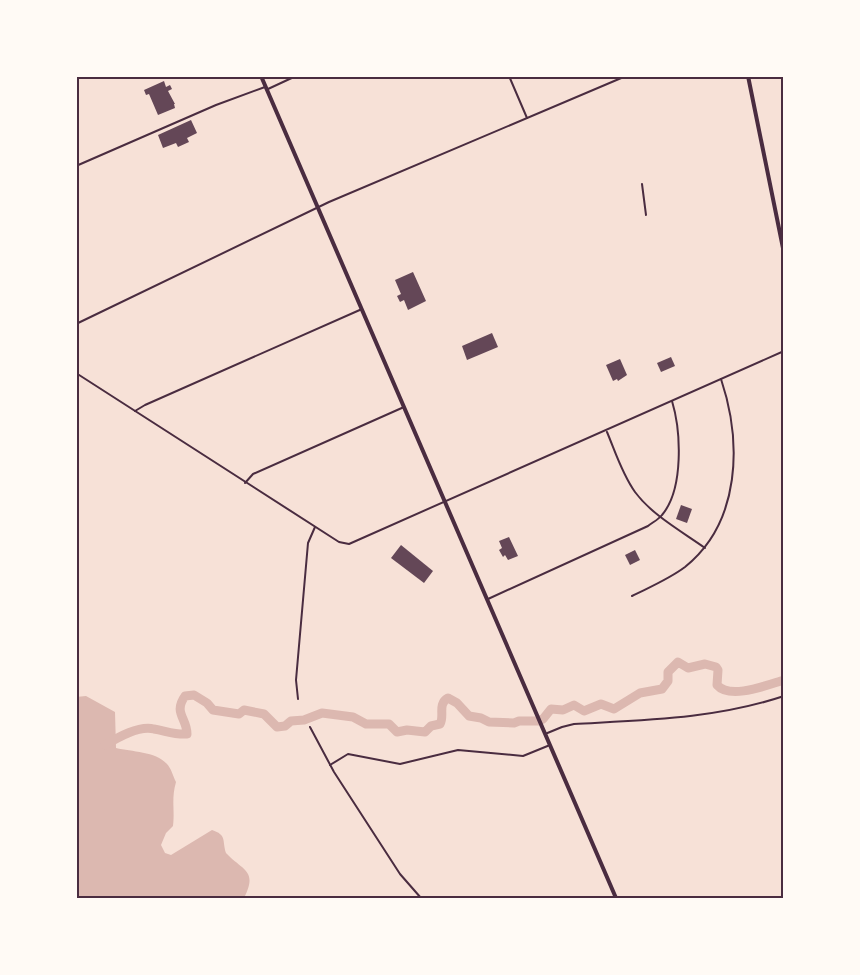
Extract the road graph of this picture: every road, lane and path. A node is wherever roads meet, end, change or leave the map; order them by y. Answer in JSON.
{"nodes":[{"id":1,"x":261,"y":76,"type":"edge"},
{"id":2,"x":296,"y":76,"type":"edge"},
{"id":3,"x":508,"y":76,"type":"edge"},
{"id":4,"x":626,"y":76,"type":"edge"},
{"id":5,"x":748,"y":76,"type":"edge"},
{"id":6,"x":266,"y":88,"type":"junction"},
{"id":7,"x":527,"y":119,"type":"junction"},
{"id":8,"x":76,"y":166,"type":"edge"},
{"id":9,"x":642,"y":184,"type":"dead end"},
{"id":10,"x":318,"y":208,"type":"junction"},
{"id":11,"x":646,"y":215,"type":"dead end"},
{"id":12,"x":783,"y":253,"type":"edge"},
{"id":13,"x":362,"y":309,"type":"junction"},
{"id":14,"x":76,"y":324,"type":"edge"},
{"id":15,"x":783,"y":351,"type":"edge"},
{"id":16,"x":76,"y":374,"type":"edge"},
{"id":17,"x":721,"y":379,"type":"junction"},
{"id":18,"x":672,"y":401,"type":"junction"},
{"id":19,"x":404,"y":407,"type":"junction"},
{"id":20,"x":135,"y":412,"type":"junction"},
{"id":21,"x":606,"y":430,"type":"junction"},
{"id":22,"x":245,"y":484,"type":"junction"},
{"id":23,"x":445,"y":503,"type":"junction"},
{"id":24,"x":661,"y":516,"type":"junction"},
{"id":25,"x":315,"y":527,"type":"junction"},
{"id":26,"x":705,"y":548,"type":"junction"},
{"id":27,"x":632,"y":596,"type":"dead end"},
{"id":28,"x":488,"y":600,"type":"junction"},
{"id":29,"x":783,"y":696,"type":"edge"},
{"id":30,"x":298,"y":699,"type":"dead end"},
{"id":31,"x":310,"y":727,"type":"dead end"},
{"id":32,"x":544,"y":732,"type":"junction"},
{"id":33,"x":550,"y":745,"type":"junction"},
{"id":34,"x":330,"y":765,"type":"junction"},
{"id":35,"x":421,"y":898,"type":"edge"},
{"id":36,"x":616,"y":898,"type":"edge"}],
"edges":[{"from":1,"to":6,"type":"main road"},
{"from":2,"to":6,"type":"street"},
{"from":3,"to":7,"type":"street"},
{"from":4,"to":7,"type":"street"},
{"from":5,"to":12,"type":"main road"},
{"from":6,"to":8,"type":"street"},
{"from":6,"to":10,"type":"main road"},
{"from":7,"to":10,"type":"street"},
{"from":9,"to":11,"type":"street"},
{"from":10,"to":13,"type":"main road"},
{"from":10,"to":14,"type":"street"},
{"from":13,"to":19,"type":"main road"},
{"from":13,"to":20,"type":"street"},
{"from":15,"to":17,"type":"street"},
{"from":16,"to":20,"type":"street"},
{"from":17,"to":18,"type":"street"},
{"from":17,"to":26,"type":"street"},
{"from":18,"to":21,"type":"street"},
{"from":18,"to":24,"type":"street"},
{"from":19,"to":22,"type":"street"},
{"from":19,"to":23,"type":"main road"},
{"from":20,"to":22,"type":"street"},
{"from":21,"to":23,"type":"street"},
{"from":21,"to":24,"type":"street"},
{"from":22,"to":25,"type":"street"},
{"from":23,"to":25,"type":"street"},
{"from":23,"to":28,"type":"main road"},
{"from":24,"to":26,"type":"street"},
{"from":24,"to":28,"type":"street"},
{"from":25,"to":30,"type":"street"},
{"from":26,"to":27,"type":"street"},
{"from":28,"to":32,"type":"main road"},
{"from":29,"to":32,"type":"street"},
{"from":31,"to":34,"type":"street"},
{"from":32,"to":33,"type":"main road"},
{"from":33,"to":34,"type":"street"},
{"from":33,"to":36,"type":"main road"},
{"from":34,"to":35,"type":"street"}]}
